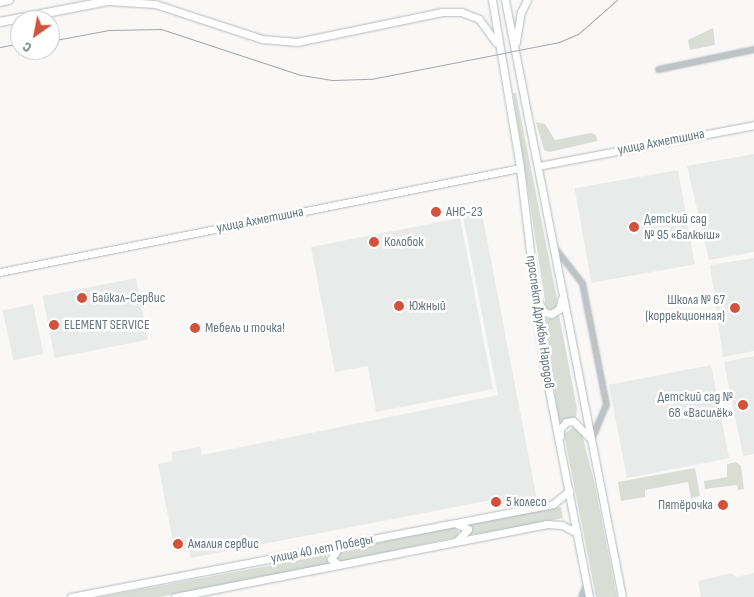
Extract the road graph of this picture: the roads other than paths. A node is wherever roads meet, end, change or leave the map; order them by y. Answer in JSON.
{"nodes":[{"id":1,"x":8,"y":0,"type":"edge"},
{"id":2,"x":111,"y":0,"type":"edge"},
{"id":3,"x":492,"y":0,"type":"edge"},
{"id":4,"x":505,"y":0,"type":"edge"},
{"id":5,"x":527,"y":0,"type":"edge"},
{"id":6,"x":0,"y":2,"type":"edge"},
{"id":7,"x":0,"y":22,"type":"edge"},
{"id":8,"x":499,"y":46,"type":"junction"},
{"id":9,"x":754,"y":49,"type":"edge"},
{"id":10,"x":515,"y":58,"type":"junction"},
{"id":11,"x":658,"y":69,"type":"dead end"},
{"id":12,"x":524,"y":94,"type":"junction"},
{"id":13,"x":508,"y":97,"type":"junction"},
{"id":14,"x":754,"y":124,"type":"edge"},
{"id":15,"x":538,"y":166,"type":"junction"},
{"id":16,"x":520,"y":168,"type":"junction"},
{"id":17,"x":553,"y":246,"type":"junction"},
{"id":18,"x":0,"y":272,"type":"edge"},
{"id":19,"x":563,"y":296,"type":"junction"},
{"id":20,"x":537,"y":301,"type":"junction"},
{"id":21,"x":591,"y":439,"type":"junction"},
{"id":22,"x":559,"y":442,"type":"junction"},
{"id":23,"x":569,"y":491,"type":"junction"},
{"id":24,"x":452,"y":523,"type":"junction"},
{"id":25,"x":577,"y":533,"type":"junction"},
{"id":26,"x":455,"y":543,"type":"junction"},
{"id":27,"x":340,"y":546,"type":"junction"},
{"id":28,"x":340,"y":565,"type":"junction"},
{"id":29,"x":586,"y":584,"type":"junction"},
{"id":30,"x":71,"y":597,"type":"edge"},
{"id":31,"x":175,"y":597,"type":"edge"},
{"id":32,"x":581,"y":597,"type":"edge"},
{"id":33,"x":589,"y":597,"type":"edge"},
{"id":34,"x":622,"y":597,"type":"edge"}],
"edges":[{"from":1,"to":6,"type":"main road"},
{"from":2,"to":7,"type":"main road"},
{"from":2,"to":8,"type":"main road"},
{"from":3,"to":8,"type":"main road","name":"проспект Дружбы Народов"},
{"from":4,"to":10,"type":"main road"},
{"from":5,"to":10,"type":"main road"},
{"from":8,"to":13,"type":"main road","name":"проспект Дружбы Народов"},
{"from":9,"to":11,"type":"street"},
{"from":10,"to":12,"type":"main road","name":"проспект Дружбы Народов"},
{"from":12,"to":13,"type":"main road"},
{"from":12,"to":15,"type":"main road","name":"проспект Дружбы Народов"},
{"from":13,"to":16,"type":"main road","name":"проспект Дружбы Народов"},
{"from":14,"to":15,"type":"main road","name":"улица Ахметшина"},
{"from":15,"to":17,"type":"main road","name":"проспект Дружбы Народов"},
{"from":16,"to":18,"type":"main road","name":"улица Ахметшина"},
{"from":16,"to":20,"type":"main road","name":"проспект Дружбы Народов"},
{"from":17,"to":19,"type":"main road","name":"проспект Дружбы Народов"},
{"from":17,"to":21,"type":"street"},
{"from":19,"to":20,"type":"main road"},
{"from":19,"to":21,"type":"main road","name":"проспект Дружбы Народов"},
{"from":20,"to":22,"type":"main road","name":"проспект Дружбы Народов"},
{"from":21,"to":22,"type":"main road"},
{"from":21,"to":34,"type":"main road","name":"проспект Дружбы Народов"},
{"from":22,"to":23,"type":"main road","name":"проспект Дружбы Народов"},
{"from":23,"to":24,"type":"main road","name":"улица 40 лет Победы"},
{"from":23,"to":25,"type":"main road","name":"проспект Дружбы Народов"},
{"from":24,"to":26,"type":"main road"},
{"from":24,"to":27,"type":"main road","name":"улица 40 лет Победы"},
{"from":25,"to":26,"type":"main road","name":"улица 40 лет Победы"},
{"from":25,"to":29,"type":"main road","name":"проспект Дружбы Народов"},
{"from":26,"to":28,"type":"main road","name":"улица 40 лет Победы"},
{"from":27,"to":28,"type":"main road"},
{"from":27,"to":30,"type":"main road","name":"улица 40 лет Победы"},
{"from":28,"to":31,"type":"main road","name":"улица 40 лет Победы"},
{"from":29,"to":32,"type":"street"},
{"from":29,"to":33,"type":"main road","name":"проспект Дружбы Народов"}]}
